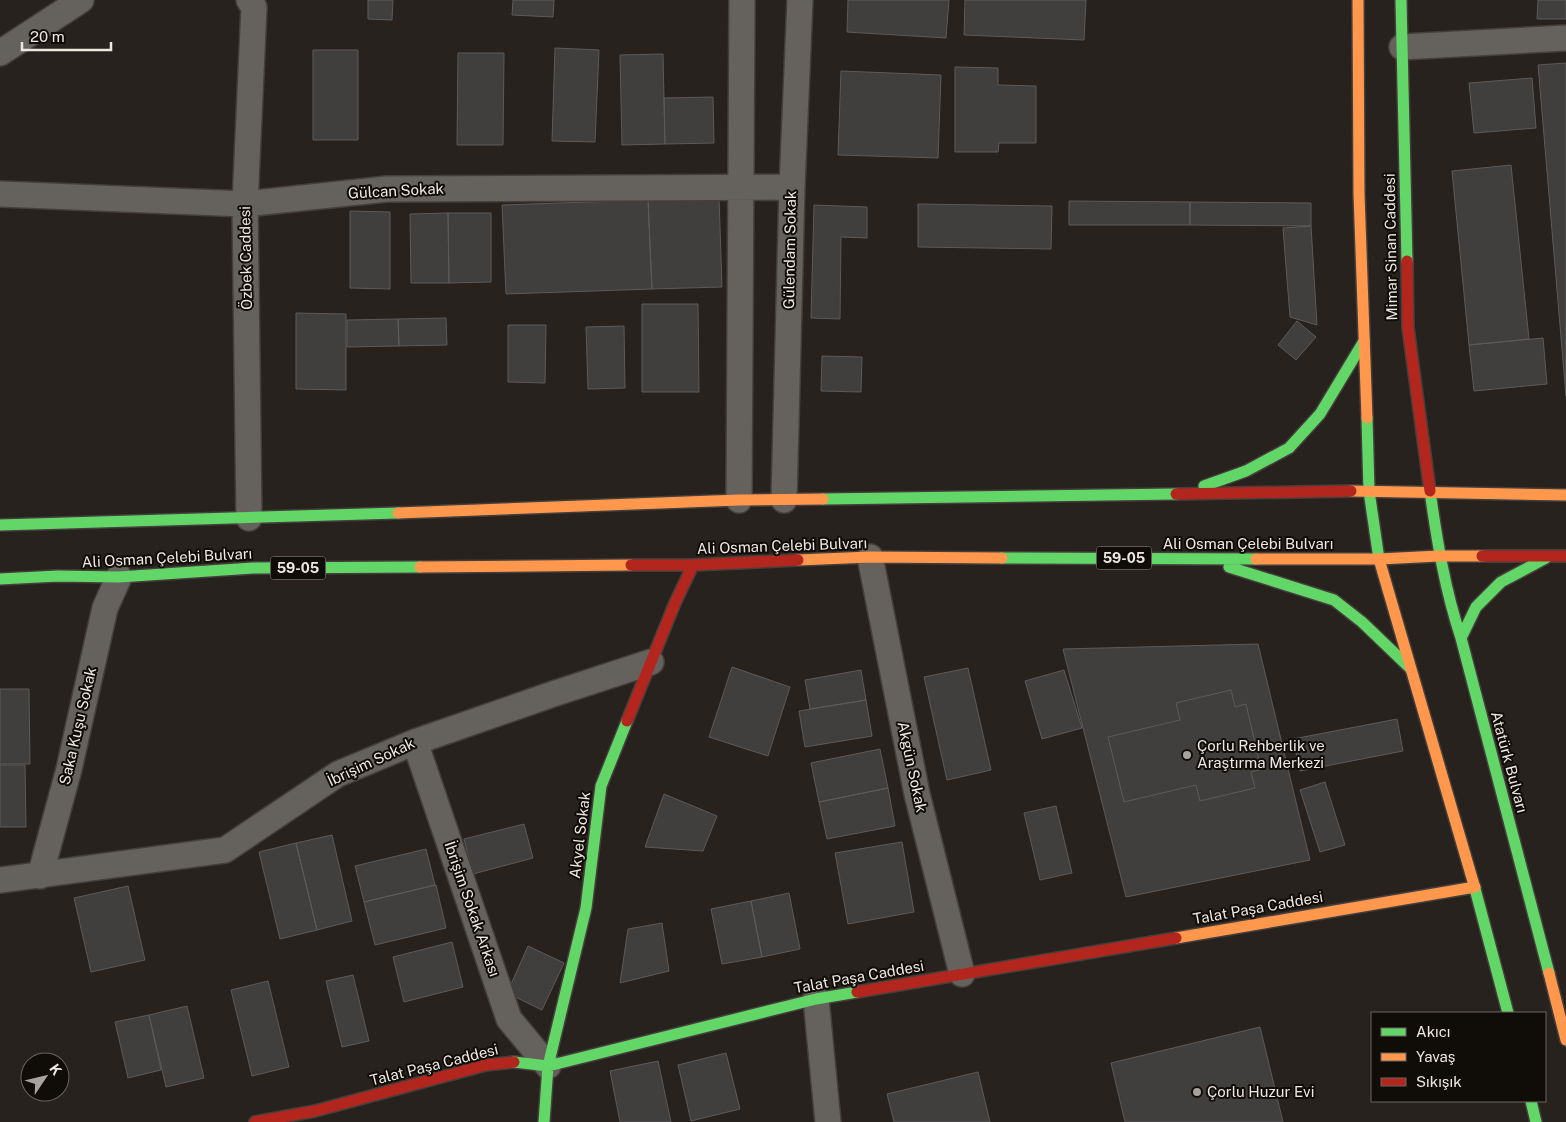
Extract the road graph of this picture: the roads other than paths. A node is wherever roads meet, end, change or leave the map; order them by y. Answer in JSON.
{"nodes":[{"id":1,"x":81,"y":0,"type":"edge"},
{"id":2,"x":742,"y":0,"type":"edge"},
{"id":3,"x":800,"y":0,"type":"edge"},
{"id":4,"x":1358,"y":0,"type":"edge"},
{"id":5,"x":1401,"y":0,"type":"edge"},
{"id":6,"x":254,"y":2,"type":"edge"},
{"id":7,"x":1566,"y":38,"type":"edge"},
{"id":8,"x":1402,"y":47,"type":"junction"},
{"id":9,"x":0,"y":53,"type":"edge"},
{"id":10,"x":742,"y":187,"type":"junction"},
{"id":11,"x":792,"y":187,"type":"junction"},
{"id":12,"x":0,"y":194,"type":"edge"},
{"id":13,"x":244,"y":204,"type":"junction"},
{"id":14,"x":1364,"y":341,"type":"junction"},
{"id":15,"x":1369,"y":491,"type":"junction"},
{"id":16,"x":1430,"y":491,"type":"junction"},
{"id":17,"x":1184,"y":494,"type":"junction"},
{"id":18,"x":1566,"y":495,"type":"edge"},
{"id":19,"x":739,"y":500,"type":"junction"},
{"id":20,"x":784,"y":500,"type":"junction"},
{"id":21,"x":249,"y":518,"type":"junction"},
{"id":22,"x":0,"y":525,"type":"edge"},
{"id":23,"x":1439,"y":556,"type":"junction"},
{"id":24,"x":1548,"y":556,"type":"junction"},
{"id":25,"x":1566,"y":556,"type":"edge"},
{"id":26,"x":870,"y":557,"type":"junction"},
{"id":27,"x":1201,"y":558,"type":"junction"},
{"id":28,"x":1379,"y":559,"type":"junction"},
{"id":29,"x":693,"y":565,"type":"junction"},
{"id":30,"x":119,"y":577,"type":"junction"},
{"id":31,"x":0,"y":580,"type":"edge"},
{"id":32,"x":1461,"y":638,"type":"junction"},
{"id":33,"x":652,"y":662,"type":"junction"},
{"id":34,"x":1411,"y":669,"type":"junction"},
{"id":35,"x":414,"y":742,"type":"junction"},
{"id":36,"x":40,"y":876,"type":"junction"},
{"id":37,"x":0,"y":880,"type":"edge"},
{"id":38,"x":1475,"y":887,"type":"junction"},
{"id":39,"x":962,"y":974,"type":"junction"},
{"id":40,"x":816,"y":999,"type":"junction"},
{"id":41,"x":1508,"y":1012,"type":"edge"},
{"id":42,"x":1566,"y":1040,"type":"edge"},
{"id":43,"x":548,"y":1066,"type":"junction"},
{"id":44,"x":1531,"y":1102,"type":"edge"},
{"id":45,"x":255,"y":1122,"type":"edge"},
{"id":46,"x":544,"y":1122,"type":"edge"},
{"id":47,"x":828,"y":1122,"type":"edge"},
{"id":48,"x":1536,"y":1122,"type":"edge"}],
"edges":[{"from":1,"to":9,"type":"street"},
{"from":2,"to":10,"type":"street"},
{"from":3,"to":11,"type":"street","name":"Gülendam Sokak"},
{"from":4,"to":14,"type":"main road","name":"Mimar Sinan Caddesi"},
{"from":5,"to":8,"type":"main road","name":"Mimar Sinan Caddesi"},
{"from":6,"to":13,"type":"street","name":"Özbek Caddesi"},
{"from":7,"to":8,"type":"street"},
{"from":8,"to":16,"type":"main road","name":"Mimar Sinan Caddesi"},
{"from":10,"to":11,"type":"street","name":"Gülcan Sokak"},
{"from":10,"to":13,"type":"street","name":"Gülcan Sokak"},
{"from":10,"to":19,"type":"street"},
{"from":11,"to":20,"type":"street","name":"Gülendam Sokak"},
{"from":12,"to":13,"type":"street","name":"Gülcan Sokak"},
{"from":13,"to":21,"type":"street","name":"Özbek Caddesi"},
{"from":14,"to":15,"type":"main road","name":"Mimar Sinan Caddesi"},
{"from":14,"to":17,"type":"main road"},
{"from":15,"to":16,"type":"main road"},
{"from":15,"to":17,"type":"main road"},
{"from":15,"to":28,"type":"main road"},
{"from":16,"to":18,"type":"main road"},
{"from":16,"to":23,"type":"main road","name":"Atatürk Bulvarı"},
{"from":17,"to":20,"type":"main road"},
{"from":19,"to":20,"type":"main road"},
{"from":19,"to":21,"type":"main road"},
{"from":21,"to":22,"type":"main road"},
{"from":23,"to":24,"type":"main road","name":"Ali Osman Çelebi Bulvarı","number":"59-05"},
{"from":23,"to":28,"type":"main road","name":"Ali Osman Çelebi Bulvarı","number":"59-05"},
{"from":23,"to":32,"type":"main road","name":"Atatürk Bulvarı"},
{"from":24,"to":25,"type":"main road","name":"Ali Osman Çelebi Bulvarı","number":"59-05"},
{"from":24,"to":32,"type":"main road"},
{"from":26,"to":27,"type":"main road","name":"Ali Osman Çelebi Bulvarı","number":"59-05"},
{"from":26,"to":29,"type":"main road","name":"Ali Osman Çelebi Bulvarı","number":"59-05"},
{"from":26,"to":39,"type":"street","name":"Akgün Sokak"},
{"from":27,"to":28,"type":"main road","name":"Ali Osman Çelebi Bulvarı","number":"59-05"},
{"from":27,"to":34,"type":"main road"},
{"from":28,"to":34,"type":"main road"},
{"from":29,"to":30,"type":"main road","name":"Ali Osman Çelebi Bulvarı","number":"59-05"},
{"from":29,"to":33,"type":"main road","name":"Akyel Sokak"},
{"from":30,"to":31,"type":"main road","name":"Ali Osman Çelebi Bulvarı","number":"59-05"},
{"from":30,"to":36,"type":"street","name":"Saka Kuşu Sokak"},
{"from":32,"to":42,"type":"main road","name":"Atatürk Bulvarı"},
{"from":33,"to":35,"type":"street","name":"İbrişim Sokak"},
{"from":33,"to":43,"type":"main road","name":"Akyel Sokak"},
{"from":34,"to":38,"type":"main road"},
{"from":35,"to":36,"type":"street","name":"İbrişim Sokak"},
{"from":35,"to":43,"type":"street","name":"İbrişim Sokak Arkası"},
{"from":36,"to":37,"type":"street","name":"İbrişim Sokak"},
{"from":38,"to":39,"type":"main road","name":"Talat Paşa Caddesi"},
{"from":38,"to":41,"type":"main road"},
{"from":39,"to":40,"type":"main road","name":"Talat Paşa Caddesi"},
{"from":40,"to":43,"type":"main road","name":"Talat Paşa Caddesi"},
{"from":40,"to":47,"type":"street"},
{"from":43,"to":45,"type":"main road","name":"Talat Paşa Caddesi"},
{"from":43,"to":46,"type":"main road","name":"Akyel Sokak"},
{"from":44,"to":48,"type":"main road"}]}
